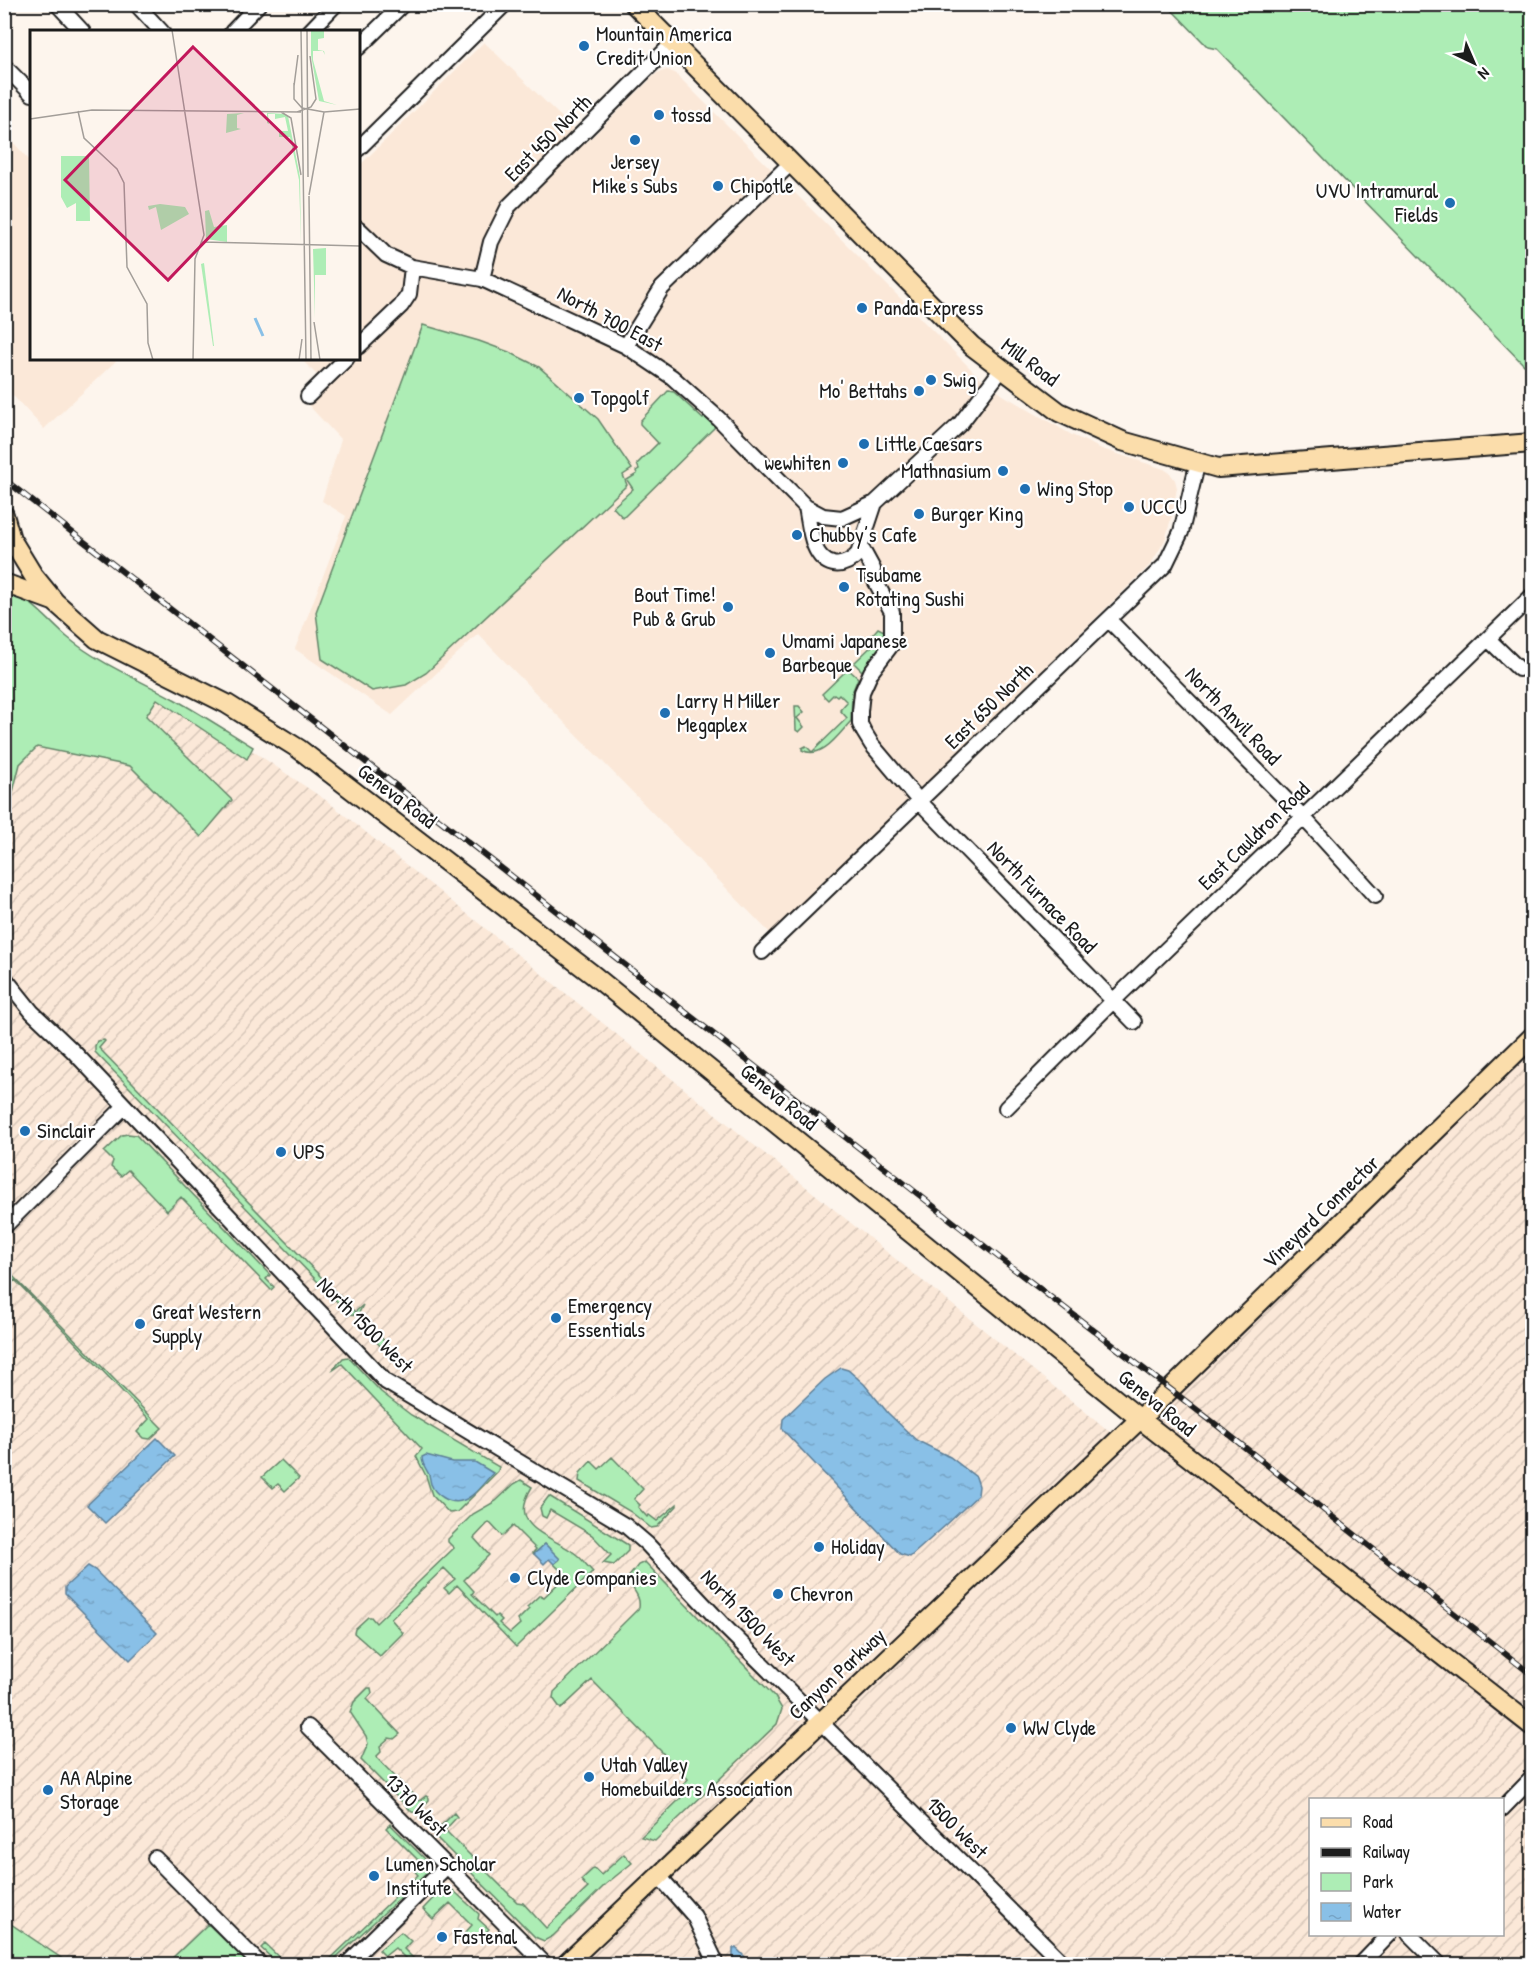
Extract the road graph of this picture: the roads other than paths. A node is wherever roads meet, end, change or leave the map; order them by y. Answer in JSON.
{"nodes":[{"id":1,"x":57,"y":4,"type":"edge"},
{"id":2,"x":136,"y":4,"type":"edge"},
{"id":3,"x":259,"y":4,"type":"edge"},
{"id":4,"x":336,"y":4,"type":"edge"},
{"id":5,"x":403,"y":4,"type":"edge"},
{"id":6,"x":505,"y":4,"type":"edge"},
{"id":7,"x":634,"y":4,"type":"edge"},
{"id":8,"x":81,"y":30,"type":"edge"},
{"id":9,"x":160,"y":30,"type":"edge"},
{"id":10,"x":234,"y":30,"type":"edge"},
{"id":11,"x":311,"y":30,"type":"edge"},
{"id":12,"x":672,"y":44,"type":"junction"},
{"id":13,"x":360,"y":46,"type":"edge"},
{"id":14,"x":4,"y":66,"type":"edge"},
{"id":15,"x":30,"y":92,"type":"edge"},
{"id":16,"x":360,"y":146,"type":"edge"},
{"id":17,"x":790,"y":164,"type":"junction"},
{"id":18,"x":360,"y":230,"type":"edge"},
{"id":19,"x":412,"y":267,"type":"junction"},
{"id":20,"x":482,"y":279,"type":"junction"},
{"id":21,"x":360,"y":345,"type":"edge"},
{"id":22,"x":626,"y":346,"type":"junction"},
{"id":23,"x":345,"y":360,"type":"edge"},
{"id":24,"x":1002,"y":369,"type":"junction"},
{"id":25,"x":308,"y":396,"type":"dead end"},
{"id":26,"x":1533,"y":443,"type":"edge"},
{"id":27,"x":1198,"y":461,"type":"junction"},
{"id":28,"x":875,"y":503,"type":"junction"},
{"id":29,"x":806,"y":507,"type":"junction"},
{"id":30,"x":4,"y":514,"type":"edge"},
{"id":31,"x":838,"y":518,"type":"junction"},
{"id":32,"x":8,"y":541,"type":"edge"},
{"id":33,"x":861,"y":543,"type":"junction"},
{"id":34,"x":815,"y":545,"type":"junction"},
{"id":35,"x":845,"y":564,"type":"junction"},
{"id":36,"x":872,"y":575,"type":"junction"},
{"id":37,"x":4,"y":583,"type":"edge"},
{"id":38,"x":1533,"y":596,"type":"edge"},
{"id":39,"x":55,"y":602,"type":"junction"},
{"id":40,"x":1109,"y":620,"type":"junction"},
{"id":41,"x":1488,"y":639,"type":"junction"},
{"id":42,"x":1519,"y":669,"type":"dead end"},
{"id":43,"x":920,"y":802,"type":"junction"},
{"id":44,"x":1303,"y":817,"type":"junction"},
{"id":45,"x":1375,"y":896,"type":"dead end"},
{"id":46,"x":762,"y":952,"type":"dead end"},
{"id":47,"x":4,"y":978,"type":"edge"},
{"id":48,"x":1113,"y":1001,"type":"junction"},
{"id":49,"x":1134,"y":1022,"type":"dead end"},
{"id":50,"x":1533,"y":1037,"type":"edge"},
{"id":51,"x":125,"y":1106,"type":"junction"},
{"id":52,"x":1006,"y":1108,"type":"dead end"},
{"id":53,"x":4,"y":1227,"type":"edge"},
{"id":54,"x":1140,"y":1419,"type":"junction"},
{"id":55,"x":820,"y":1721,"type":"junction"},
{"id":56,"x":1533,"y":1725,"type":"edge"},
{"id":57,"x":308,"y":1727,"type":"dead end"},
{"id":58,"x":1533,"y":1778,"type":"edge"},
{"id":59,"x":1504,"y":1808,"type":"edge"},
{"id":60,"x":155,"y":1858,"type":"dead end"},
{"id":61,"x":447,"y":1866,"type":"junction"},
{"id":62,"x":659,"y":1876,"type":"junction"},
{"id":63,"x":1389,"y":1936,"type":"edge"},
{"id":64,"x":1410,"y":1936,"type":"edge"},
{"id":65,"x":260,"y":1965,"type":"edge"},
{"id":66,"x":347,"y":1965,"type":"edge"},
{"id":67,"x":545,"y":1965,"type":"edge"},
{"id":68,"x":566,"y":1965,"type":"edge"},
{"id":69,"x":715,"y":1965,"type":"edge"},
{"id":70,"x":1064,"y":1965,"type":"edge"},
{"id":71,"x":1360,"y":1965,"type":"edge"},
{"id":72,"x":1439,"y":1965,"type":"edge"}],
"edges":[{"from":1,"to":8,"type":"street"},
{"from":2,"to":9,"type":"street"},
{"from":3,"to":10,"type":"street"},
{"from":4,"to":11,"type":"street"},
{"from":5,"to":13,"type":"street"},
{"from":6,"to":16,"type":"street"},
{"from":7,"to":12,"type":"main road","name":"Mill Road"},
{"from":12,"to":17,"type":"main road","name":"Mill Road"},
{"from":12,"to":20,"type":"street","name":"East 450 North"},
{"from":14,"to":15,"type":"street"},
{"from":17,"to":22,"type":"street"},
{"from":17,"to":24,"type":"main road","name":"Mill Road"},
{"from":18,"to":19,"type":"street","name":"North 700 East"},
{"from":19,"to":20,"type":"street","name":"North 700 East"},
{"from":19,"to":21,"type":"street"},
{"from":20,"to":22,"type":"street","name":"North 700 East"},
{"from":22,"to":29,"type":"street","name":"North 700 East"},
{"from":23,"to":25,"type":"street"},
{"from":24,"to":27,"type":"main road","name":"Mill Road"},
{"from":24,"to":28,"type":"street"},
{"from":26,"to":27,"type":"main road","name":"Mill Road"},
{"from":27,"to":40,"type":"street","name":"East 650 North"},
{"from":28,"to":31,"type":"street"},
{"from":28,"to":33,"type":"street"},
{"from":29,"to":31,"type":"street"},
{"from":29,"to":34,"type":"street"},
{"from":30,"to":32,"type":"main road","name":"Geneva Road"},
{"from":31,"to":33,"type":"street"},
{"from":31,"to":34,"type":"street"},
{"from":32,"to":39,"type":"main road","name":"Geneva Road"},
{"from":33,"to":35,"type":"street"},
{"from":33,"to":36,"type":"street"},
{"from":34,"to":35,"type":"street"},
{"from":35,"to":36,"type":"street"},
{"from":36,"to":43,"type":"street"},
{"from":37,"to":39,"type":"main road"},
{"from":38,"to":41,"type":"street","name":"East Cauldron Road"},
{"from":39,"to":54,"type":"main road","name":"Geneva Road"},
{"from":40,"to":43,"type":"street","name":"East 650 North"},
{"from":40,"to":44,"type":"street","name":"North Anvil Road"},
{"from":41,"to":42,"type":"street"},
{"from":41,"to":44,"type":"street","name":"East Cauldron Road"},
{"from":43,"to":46,"type":"street","name":"East 650 North"},
{"from":43,"to":48,"type":"street","name":"North Furnace Road"},
{"from":44,"to":45,"type":"street","name":"North Anvil Road"},
{"from":44,"to":48,"type":"street","name":"East Cauldron Road"},
{"from":47,"to":51,"type":"street","name":"North 1500 West"},
{"from":48,"to":49,"type":"street","name":"North Furnace Road"},
{"from":48,"to":52,"type":"street","name":"East Cauldron Road"},
{"from":50,"to":54,"type":"main road","name":"Vineyard Connector"},
{"from":51,"to":53,"type":"street"},
{"from":51,"to":55,"type":"street","name":"North 1500 West"},
{"from":54,"to":55,"type":"main road","name":"Canyon Parkway"},
{"from":54,"to":56,"type":"main road","name":"Geneva Road"},
{"from":55,"to":62,"type":"main road","name":"Canyon Parkway"},
{"from":55,"to":70,"type":"street","name":"1500 West"},
{"from":57,"to":61,"type":"street","name":"1370 West"},
{"from":58,"to":59,"type":"street"},
{"from":60,"to":65,"type":"street"},
{"from":61,"to":66,"type":"street"},
{"from":61,"to":67,"type":"street","name":"1370 West"},
{"from":62,"to":68,"type":"main road","name":"Canyon Parkway"},
{"from":62,"to":69,"type":"street"},
{"from":63,"to":71,"type":"street"},
{"from":64,"to":72,"type":"street"}]}
